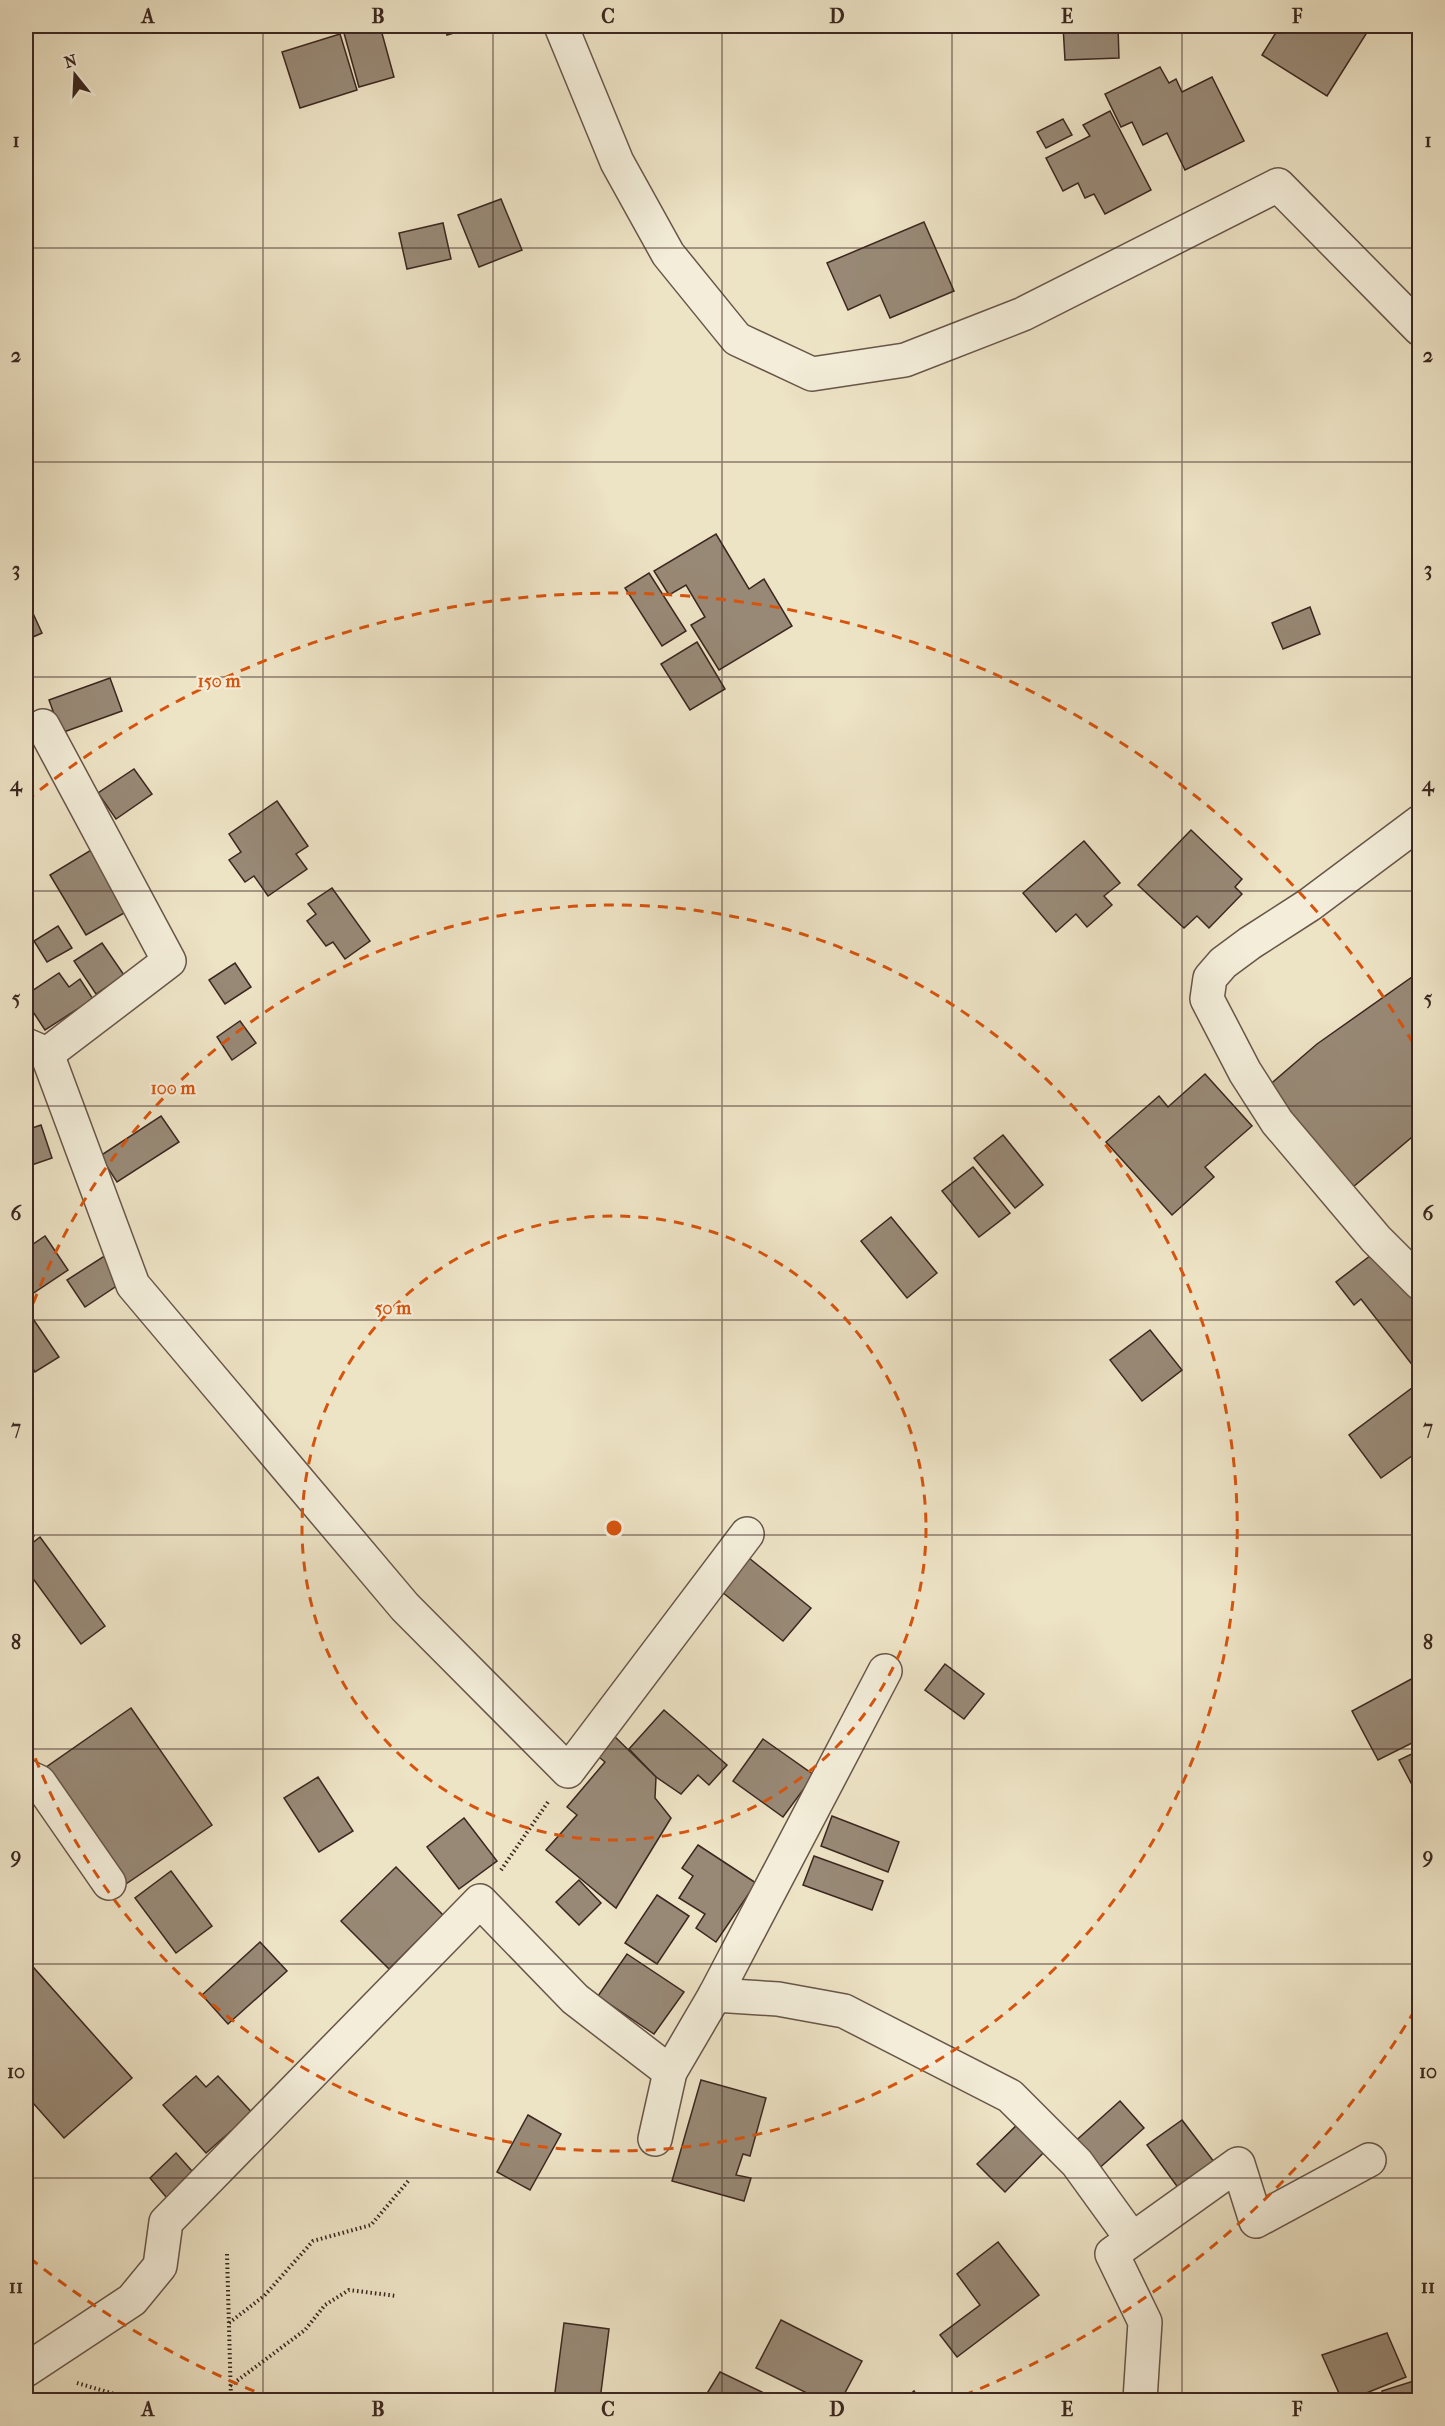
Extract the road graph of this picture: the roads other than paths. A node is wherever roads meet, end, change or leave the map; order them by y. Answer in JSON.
{"nodes":[{"id":1,"x":561,"y":26,"type":"edge"},
{"id":2,"x":1419,"y":329,"type":"edge"},
{"id":3,"x":43,"y":726,"type":"dead end"},
{"id":4,"x":1419,"y":822,"type":"edge"},
{"id":5,"x":36,"y":1049,"type":"edge"},
{"id":6,"x":1419,"y":1283,"type":"edge"},
{"id":7,"x":747,"y":1534,"type":"dead end"},
{"id":8,"x":885,"y":1671,"type":"dead end"},
{"id":9,"x":26,"y":1776,"type":"edge"},
{"id":10,"x":109,"y":1883,"type":"dead end"},
{"id":11,"x":715,"y":1995,"type":"junction"},
{"id":12,"x":670,"y":2072,"type":"junction"},
{"id":13,"x":655,"y":2139,"type":"dead end"},
{"id":14,"x":1369,"y":2160,"type":"dead end"},
{"id":15,"x":1132,"y":2239,"type":"junction"},
{"id":16,"x":26,"y":2370,"type":"edge"},
{"id":17,"x":1140,"y":2400,"type":"edge"}],
"edges":[{"from":1,"to":2,"type":"street"},
{"from":3,"to":5,"type":"street"},
{"from":4,"to":6,"type":"street"},
{"from":5,"to":7,"type":"street"},
{"from":8,"to":11,"type":"street"},
{"from":9,"to":10,"type":"street"},
{"from":11,"to":12,"type":"street"},
{"from":11,"to":15,"type":"street"},
{"from":12,"to":13,"type":"street"},
{"from":12,"to":16,"type":"street"},
{"from":14,"to":15,"type":"street"},
{"from":15,"to":17,"type":"street"}]}
